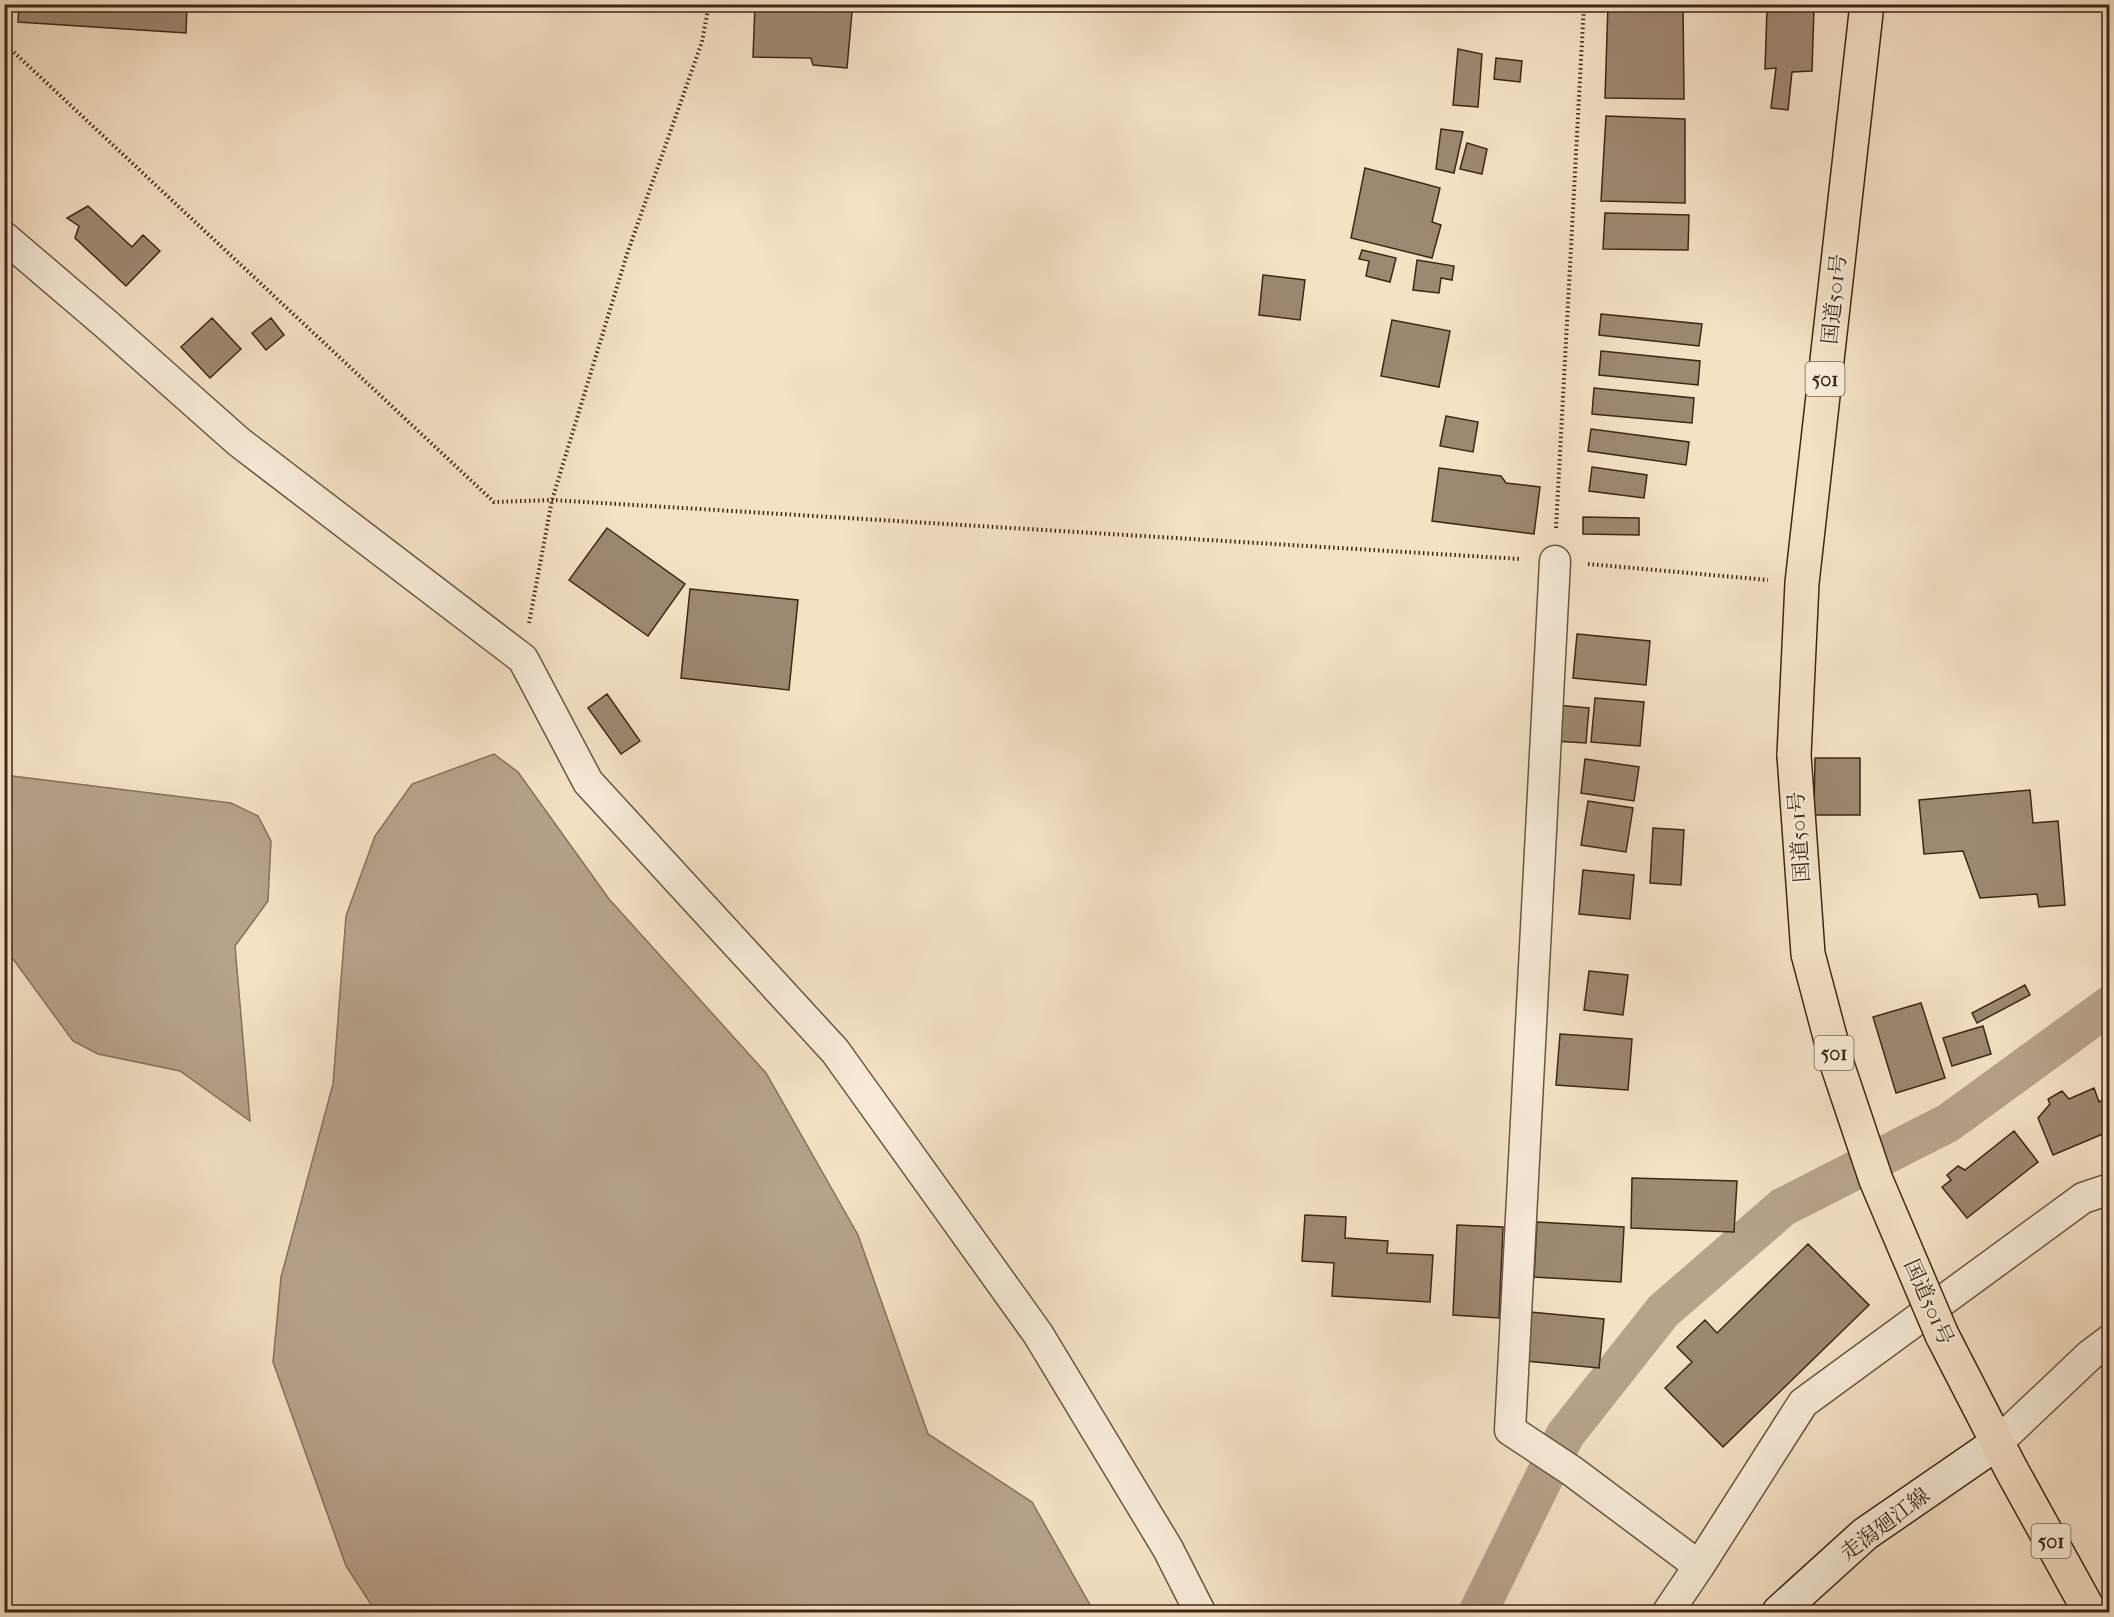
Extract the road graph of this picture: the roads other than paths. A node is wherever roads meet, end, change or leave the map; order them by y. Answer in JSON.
{"nodes":[{"id":1,"x":1867,"y":4,"type":"edge"},
{"id":2,"x":4,"y":237,"type":"edge"},
{"id":3,"x":1555,"y":561,"type":"road end"},
{"id":4,"x":2109,"y":1189,"type":"edge"},
{"id":5,"x":2109,"y":1340,"type":"edge"},
{"id":6,"x":2004,"y":1456,"type":"junction"},
{"id":7,"x":1699,"y":1566,"type":"junction"},
{"id":8,"x":1200,"y":1612,"type":"edge"},
{"id":9,"x":1668,"y":1612,"type":"edge"},
{"id":10,"x":1779,"y":1612,"type":"edge"},
{"id":11,"x":2090,"y":1612,"type":"edge"}],
"edges":[{"from":1,"to":6,"type":"highway","name":"国道501号","number":"501","bridge":true},
{"from":2,"to":8,"type":"street"},
{"from":3,"to":7,"type":"street"},
{"from":4,"to":7,"type":"street"},
{"from":5,"to":6,"type":"street"},
{"from":6,"to":10,"type":"main road","name":"走潟廻江線"},
{"from":6,"to":11,"type":"highway","name":"国道501号","number":"501"},
{"from":7,"to":9,"type":"street"}]}
